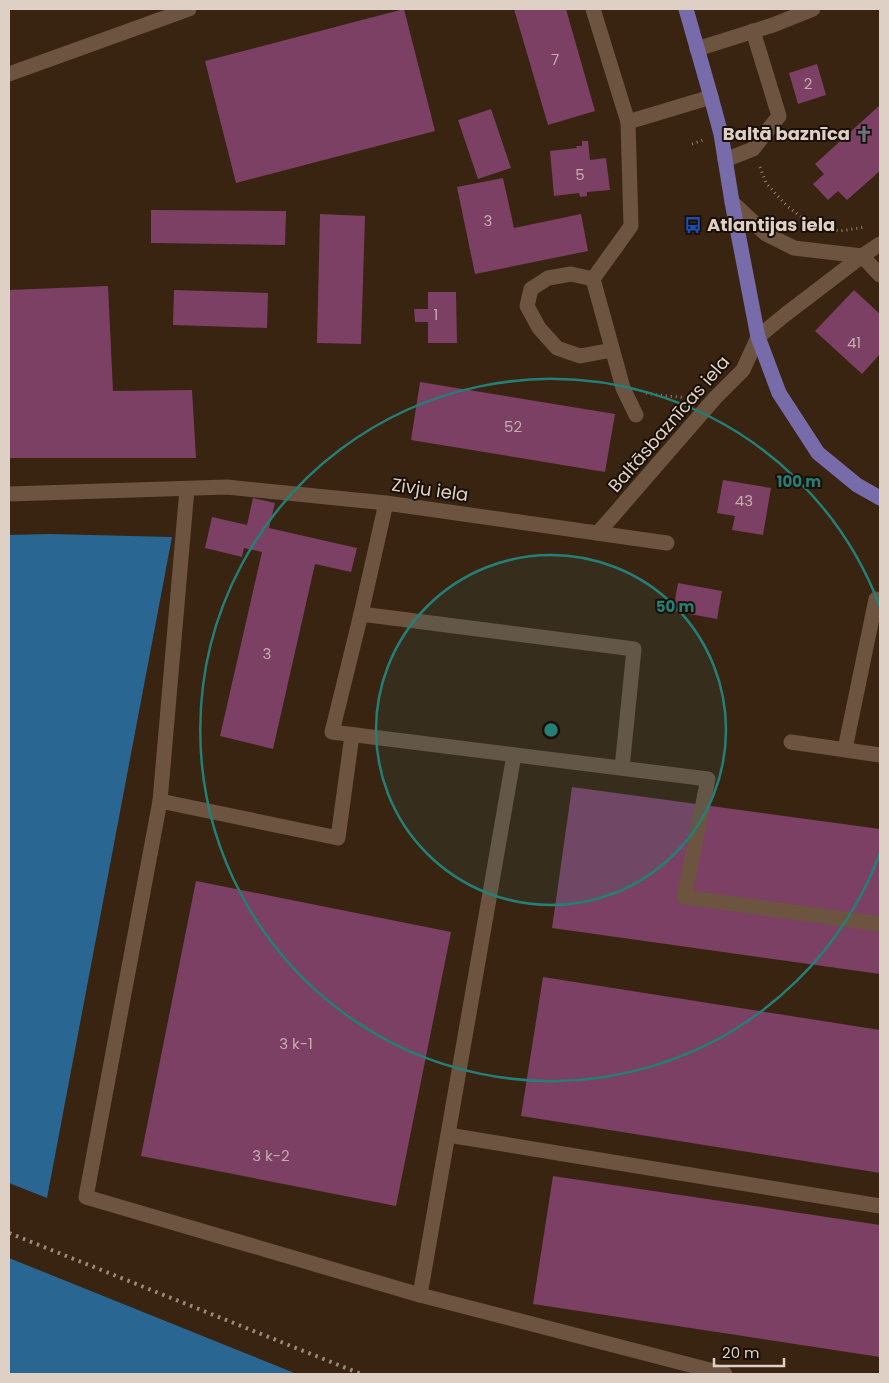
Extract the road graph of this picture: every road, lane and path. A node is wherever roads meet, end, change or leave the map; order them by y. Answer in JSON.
{"nodes":[{"id":1,"x":189,"y":9,"type":"edge"},
{"id":2,"x":593,"y":9,"type":"edge"},
{"id":3,"x":686,"y":9,"type":"edge"},
{"id":4,"x":813,"y":9,"type":"edge"},
{"id":5,"x":753,"y":31,"type":"junction"},
{"id":6,"x":697,"y":49,"type":"junction"},
{"id":7,"x":9,"y":74,"type":"edge"},
{"id":8,"x":712,"y":97,"type":"junction"},
{"id":9,"x":628,"y":122,"type":"junction"},
{"id":10,"x":753,"y":149,"type":"junction"},
{"id":11,"x":725,"y":160,"type":"junction"},
{"id":12,"x":732,"y":202,"type":"junction"},
{"id":13,"x":866,"y":227,"type":"dead end"},
{"id":14,"x":880,"y":244,"type":"edge"},
{"id":15,"x":862,"y":256,"type":"junction"},
{"id":16,"x":880,"y":274,"type":"edge"},
{"id":17,"x":593,"y":279,"type":"junction"},
{"id":18,"x":758,"y":337,"type":"junction"},
{"id":19,"x":612,"y":350,"type":"junction"},
{"id":20,"x":623,"y":388,"type":"junction"},
{"id":21,"x":696,"y":399,"type":"dead end"},
{"id":22,"x":636,"y":415,"type":"dead end"},
{"id":23,"x":187,"y":489,"type":"junction"},
{"id":24,"x":9,"y":494,"type":"edge"},
{"id":25,"x":880,"y":498,"type":"edge"},
{"id":26,"x":386,"y":503,"type":"junction"},
{"id":27,"x":598,"y":533,"type":"junction"},
{"id":28,"x":667,"y":543,"type":"dead end"},
{"id":29,"x":876,"y":599,"type":"dead end"},
{"id":30,"x":361,"y":614,"type":"junction"},
{"id":31,"x":352,"y":735,"type":"junction"},
{"id":32,"x":792,"y":742,"type":"dead end"},
{"id":33,"x":845,"y":749,"type":"junction"},
{"id":34,"x":514,"y":755,"type":"junction"},
{"id":35,"x":880,"y":755,"type":"edge"},
{"id":36,"x":622,"y":768,"type":"junction"},
{"id":37,"x":160,"y":801,"type":"junction"},
{"id":38,"x":880,"y":924,"type":"edge"},
{"id":39,"x":448,"y":1135,"type":"junction"},
{"id":40,"x":880,"y":1206,"type":"edge"},
{"id":41,"x":420,"y":1295,"type":"junction"},
{"id":42,"x":725,"y":1374,"type":"edge"}],
"edges":[{"from":1,"to":7,"type":"street"},
{"from":2,"to":9,"type":"street"},
{"from":3,"to":6,"type":"main road"},
{"from":4,"to":5,"type":"street"},
{"from":5,"to":6,"type":"street"},
{"from":5,"to":10,"type":"street"},
{"from":6,"to":8,"type":"main road"},
{"from":8,"to":9,"type":"street"},
{"from":8,"to":11,"type":"main road"},
{"from":9,"to":17,"type":"street"},
{"from":10,"to":11,"type":"street"},
{"from":10,"to":13,"type":"path"},
{"from":11,"to":12,"type":"main road"},
{"from":12,"to":15,"type":"street"},
{"from":12,"to":18,"type":"main road"},
{"from":14,"to":15,"type":"street","name":"Baltāsbaznīcas iela"},
{"from":15,"to":16,"type":"street"},
{"from":15,"to":18,"type":"street","name":"Baltāsbaznīcas iela"},
{"from":17,"to":19,"type":"street"},
{"from":17,"to":19,"type":"street"},
{"from":18,"to":25,"type":"main road"},
{"from":18,"to":27,"type":"street","name":"Baltāsbaznīcas iela"},
{"from":19,"to":20,"type":"street"},
{"from":20,"to":21,"type":"path"},
{"from":20,"to":22,"type":"street"},
{"from":23,"to":24,"type":"street","name":"Zivju iela"},
{"from":23,"to":26,"type":"street","name":"Zivju iela"},
{"from":23,"to":37,"type":"street"},
{"from":26,"to":27,"type":"street","name":"Zivju iela"},
{"from":26,"to":30,"type":"street"},
{"from":27,"to":28,"type":"street","name":"Zivju iela"},
{"from":29,"to":33,"type":"street"},
{"from":30,"to":31,"type":"street"},
{"from":30,"to":36,"type":"street"},
{"from":31,"to":34,"type":"street"},
{"from":31,"to":37,"type":"street"},
{"from":32,"to":33,"type":"street"},
{"from":33,"to":35,"type":"street"},
{"from":34,"to":36,"type":"street"},
{"from":34,"to":39,"type":"street"},
{"from":36,"to":38,"type":"street"},
{"from":37,"to":41,"type":"street"},
{"from":39,"to":40,"type":"street"},
{"from":39,"to":41,"type":"street"},
{"from":41,"to":42,"type":"street"}]}
